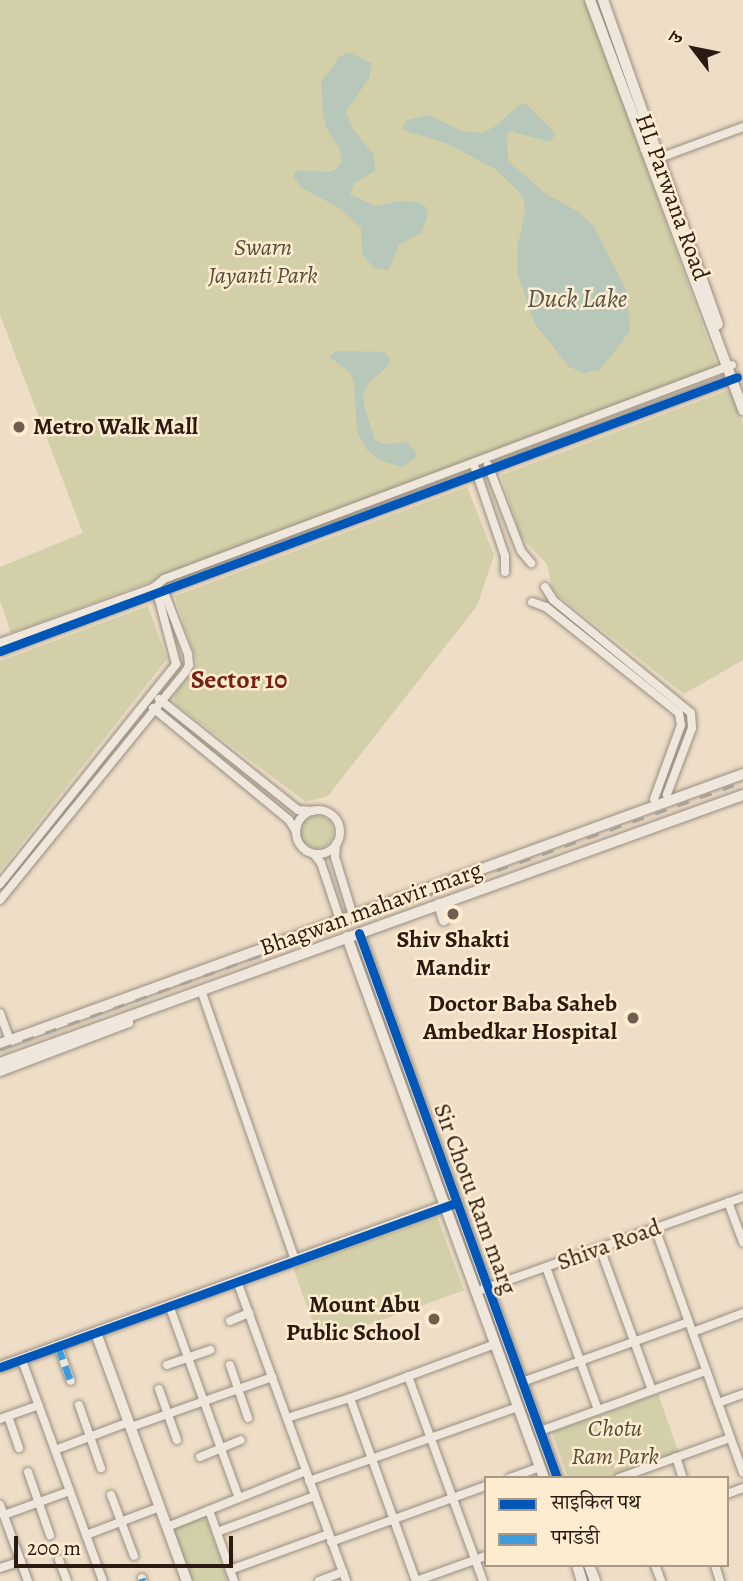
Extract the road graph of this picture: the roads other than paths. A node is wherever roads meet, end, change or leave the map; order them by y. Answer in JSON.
{"nodes":[{"id":1,"x":590,"y":0,"type":"edge"},
{"id":2,"x":603,"y":0,"type":"edge"},
{"id":3,"x":743,"y":127,"type":"edge"},
{"id":4,"x":659,"y":158,"type":"junction"},
{"id":5,"x":730,"y":366,"type":"junction"},
{"id":6,"x":734,"y":378,"type":"junction"},
{"id":7,"x":743,"y":393,"type":"edge"},
{"id":8,"x":743,"y":410,"type":"edge"},
{"id":9,"x":486,"y":459,"type":"junction"},
{"id":10,"x":474,"y":464,"type":"junction"},
{"id":11,"x":490,"y":468,"type":"junction"},
{"id":12,"x":477,"y":473,"type":"junction"},
{"id":13,"x":531,"y":563,"type":"dead end"},
{"id":14,"x":505,"y":572,"type":"dead end"},
{"id":15,"x":159,"y":583,"type":"junction"},
{"id":16,"x":545,"y":587,"type":"dead end"},
{"id":17,"x":164,"y":592,"type":"junction"},
{"id":18,"x":155,"y":593,"type":"junction"},
{"id":19,"x":532,"y":603,"type":"dead end"},
{"id":20,"x":0,"y":643,"type":"edge"},
{"id":21,"x":0,"y":651,"type":"edge"},
{"id":22,"x":154,"y":695,"type":"junction"},
{"id":23,"x":147,"y":702,"type":"junction"},
{"id":24,"x":162,"y":702,"type":"junction"},
{"id":25,"x":156,"y":710,"type":"junction"},
{"id":26,"x":743,"y":774,"type":"edge"},
{"id":27,"x":667,"y":794,"type":"dead end"},
{"id":28,"x":743,"y":795,"type":"edge"},
{"id":29,"x":654,"y":799,"type":"dead end"},
{"id":30,"x":313,"y":811,"type":"junction"},
{"id":31,"x":296,"y":831,"type":"junction"},
{"id":32,"x":336,"y":844,"type":"junction"},
{"id":33,"x":314,"y":854,"type":"junction"},
{"id":34,"x":0,"y":884,"type":"edge"},
{"id":35,"x":0,"y":900,"type":"edge"},
{"id":36,"x":439,"y":904,"type":"junction"},
{"id":37,"x":353,"y":916,"type":"junction"},
{"id":38,"x":340,"y":920,"type":"junction"},
{"id":39,"x":444,"y":920,"type":"dead end"},
{"id":40,"x":359,"y":933,"type":"junction"},
{"id":41,"x":347,"y":937,"type":"junction"},
{"id":42,"x":201,"y":990,"type":"junction"},
{"id":43,"x":100,"y":1007,"type":"junction"},
{"id":44,"x":0,"y":1013,"type":"edge"},
{"id":45,"x":129,"y":1016,"type":"junction"},
{"id":46,"x":107,"y":1024,"type":"junction"},
{"id":47,"x":5,"y":1042,"type":"edge"},
{"id":48,"x":0,"y":1063,"type":"edge"},
{"id":49,"x":0,"y":1072,"type":"edge"},
{"id":50,"x":743,"y":1197,"type":"edge"},
{"id":51,"x":728,"y":1202,"type":"junction"},
{"id":52,"x":450,"y":1205,"type":"junction"},
{"id":53,"x":656,"y":1228,"type":"junction"},
{"id":54,"x":743,"y":1242,"type":"edge"},
{"id":55,"x":600,"y":1248,"type":"junction"},
{"id":56,"x":295,"y":1260,"type":"junction"},
{"id":57,"x":546,"y":1267,"type":"junction"},
{"id":58,"x":237,"y":1281,"type":"junction"},
{"id":59,"x":481,"y":1290,"type":"junction"},
{"id":60,"x":169,"y":1305,"type":"junction"},
{"id":61,"x":249,"y":1313,"type":"junction"},
{"id":62,"x":743,"y":1313,"type":"edge"},
{"id":63,"x":230,"y":1321,"type":"dead end"},
{"id":64,"x":689,"y":1322,"type":"junction"},
{"id":65,"x":693,"y":1332,"type":"junction"},
{"id":66,"x":96,"y":1333,"type":"junction"},
{"id":67,"x":634,"y":1342,"type":"junction"},
{"id":68,"x":495,"y":1344,"type":"junction"},
{"id":69,"x":58,"y":1346,"type":"junction"},
{"id":70,"x":210,"y":1350,"type":"dead end"},
{"id":71,"x":188,"y":1358,"type":"junction"},
{"id":72,"x":22,"y":1360,"type":"junction"},
{"id":73,"x":580,"y":1361,"type":"junction"},
{"id":74,"x":167,"y":1365,"type":"dead end"},
{"id":75,"x":230,"y":1365,"type":"dead end"},
{"id":76,"x":0,"y":1367,"type":"edge"},
{"id":77,"x":706,"y":1371,"type":"junction"},
{"id":78,"x":408,"y":1376,"type":"junction"},
{"id":79,"x":272,"y":1377,"type":"junction"},
{"id":80,"x":71,"y":1381,"type":"dead end"},
{"id":81,"x":522,"y":1382,"type":"junction"},
{"id":82,"x":238,"y":1389,"type":"junction"},
{"id":83,"x":159,"y":1390,"type":"dead end"},
{"id":84,"x":652,"y":1390,"type":"junction"},
{"id":85,"x":743,"y":1394,"type":"edge"},
{"id":86,"x":350,"y":1398,"type":"junction"},
{"id":87,"x":204,"y":1401,"type":"junction"},
{"id":88,"x":718,"y":1403,"type":"junction"},
{"id":89,"x":38,"y":1405,"type":"junction"},
{"id":90,"x":79,"y":1405,"type":"dead end"},
{"id":91,"x":518,"y":1406,"type":"junction"},
{"id":92,"x":597,"y":1410,"type":"junction"},
{"id":93,"x":168,"y":1414,"type":"junction"},
{"id":94,"x":4,"y":1418,"type":"edge"},
{"id":95,"x":247,"y":1418,"type":"dead end"},
{"id":96,"x":287,"y":1418,"type":"junction"},
{"id":97,"x":130,"y":1424,"type":"junction"},
{"id":98,"x":540,"y":1431,"type":"junction"},
{"id":99,"x":90,"y":1436,"type":"junction"},
{"id":100,"x":430,"y":1437,"type":"junction"},
{"id":101,"x":730,"y":1437,"type":"junction"},
{"id":102,"x":177,"y":1440,"type":"dead end"},
{"id":103,"x":241,"y":1440,"type":"dead end"},
{"id":104,"x":19,"y":1448,"type":"dead end"},
{"id":105,"x":221,"y":1448,"type":"junction"},
{"id":106,"x":55,"y":1450,"type":"junction"},
{"id":107,"x":200,"y":1457,"type":"dead end"},
{"id":108,"x":676,"y":1457,"type":"junction"},
{"id":109,"x":372,"y":1458,"type":"junction"},
{"id":110,"x":101,"y":1468,"type":"dead end"},
{"id":111,"x":28,"y":1472,"type":"dead end"},
{"id":112,"x":542,"y":1472,"type":"edge"},
{"id":113,"x":743,"y":1473,"type":"edge"},
{"id":114,"x":308,"y":1476,"type":"junction"},
{"id":115,"x":521,"y":1476,"type":"edge"},
{"id":116,"x":556,"y":1476,"type":"edge"},
{"id":117,"x":624,"y":1476,"type":"edge"},
{"id":118,"x":683,"y":1476,"type":"edge"},
{"id":119,"x":484,"y":1487,"type":"edge"},
{"id":120,"x":70,"y":1491,"type":"junction"},
{"id":121,"x":111,"y":1495,"type":"dead end"},
{"id":122,"x":315,"y":1496,"type":"junction"},
{"id":123,"x":239,"y":1498,"type":"junction"},
{"id":124,"x":453,"y":1498,"type":"junction"},
{"id":125,"x":39,"y":1502,"type":"junction"},
{"id":126,"x":0,"y":1505,"type":"edge"},
{"id":127,"x":160,"y":1507,"type":"junction"},
{"id":128,"x":209,"y":1510,"type":"junction"},
{"id":129,"x":4,"y":1515,"type":"junction"},
{"id":130,"x":394,"y":1519,"type":"junction"},
{"id":131,"x":121,"y":1522,"type":"junction"},
{"id":132,"x":167,"y":1527,"type":"junction"},
{"id":133,"x":217,"y":1532,"type":"junction"},
{"id":134,"x":50,"y":1535,"type":"dead end"},
{"id":135,"x":86,"y":1535,"type":"junction"},
{"id":136,"x":330,"y":1538,"type":"junction"},
{"id":137,"x":134,"y":1556,"type":"dead end"},
{"id":138,"x":484,"y":1557,"type":"edge"},
{"id":139,"x":59,"y":1560,"type":"dead end"},
{"id":140,"x":475,"y":1560,"type":"junction"},
{"id":141,"x":21,"y":1561,"type":"junction"},
{"id":142,"x":0,"y":1569,"type":"edge"},
{"id":143,"x":230,"y":1570,"type":"junction"},
{"id":144,"x":344,"y":1577,"type":"edge"},
{"id":145,"x":99,"y":1580,"type":"edge"},
{"id":146,"x":28,"y":1581,"type":"edge"},
{"id":147,"x":67,"y":1581,"type":"edge"},
{"id":148,"x":187,"y":1581,"type":"edge"},
{"id":149,"x":234,"y":1581,"type":"edge"},
{"id":150,"x":319,"y":1581,"type":"edge"},
{"id":151,"x":416,"y":1581,"type":"edge"},
{"id":152,"x":482,"y":1581,"type":"edge"}],
"edges":[{"from":1,"to":5,"type":"street"},
{"from":2,"to":4,"type":"street","name":"HL Parwana Road"},
{"from":3,"to":4,"type":"street"},
{"from":4,"to":5,"type":"street","name":"HL Parwana Road"},
{"from":5,"to":6,"type":"street","name":"HL Parwana Road"},
{"from":5,"to":9,"type":"street"},
{"from":6,"to":7,"type":"street","name":"HL Parwana Road"},
{"from":6,"to":8,"type":"street"},
{"from":6,"to":11,"type":"street"},
{"from":9,"to":10,"type":"street"},
{"from":9,"to":11,"type":"street"},
{"from":10,"to":12,"type":"street"},
{"from":10,"to":15,"type":"street"},
{"from":11,"to":12,"type":"street"},
{"from":11,"to":13,"type":"street"},
{"from":12,"to":14,"type":"street"},
{"from":12,"to":17,"type":"street"},
{"from":15,"to":18,"type":"street"},
{"from":15,"to":20,"type":"street"},
{"from":16,"to":27,"type":"street"},
{"from":17,"to":18,"type":"street"},
{"from":17,"to":24,"type":"street"},
{"from":18,"to":21,"type":"street"},
{"from":18,"to":22,"type":"street"},
{"from":19,"to":29,"type":"street"},
{"from":22,"to":23,"type":"street"},
{"from":22,"to":24,"type":"street"},
{"from":23,"to":25,"type":"street"},
{"from":23,"to":34,"type":"street"},
{"from":24,"to":25,"type":"street"},
{"from":24,"to":30,"type":"street"},
{"from":25,"to":31,"type":"street"},
{"from":25,"to":35,"type":"street"},
{"from":26,"to":37,"type":"street","name":"Bhagwan mahavir marg"},
{"from":28,"to":36,"type":"street","name":"Bhagwan mahavir marg"},
{"from":30,"to":31,"type":"street"},
{"from":30,"to":32,"type":"street"},
{"from":31,"to":33,"type":"street"},
{"from":32,"to":33,"type":"street"},
{"from":32,"to":37,"type":"street"},
{"from":33,"to":38,"type":"street"},
{"from":36,"to":39,"type":"street"},
{"from":36,"to":40,"type":"street","name":"Bhagwan mahavir marg"},
{"from":37,"to":38,"type":"street","name":"Bhagwan mahavir marg"},
{"from":38,"to":43,"type":"street","name":"Bhagwan mahavir marg"},
{"from":40,"to":41,"type":"street","name":"Bhagwan mahavir marg"},
{"from":40,"to":52,"type":"street","name":"Sir Chotu Ram marg"},
{"from":41,"to":42,"type":"street","name":"Bhagwan mahavir marg"},
{"from":41,"to":52,"type":"street","name":"Sir Chotu Ram marg"},
{"from":42,"to":45,"type":"street","name":"Bhagwan mahavir marg"},
{"from":42,"to":56,"type":"street"},
{"from":43,"to":46,"type":"street"},
{"from":43,"to":47,"type":"street","name":"Bhagwan mahavir marg"},
{"from":44,"to":47,"type":"street"},
{"from":45,"to":46,"type":"street","name":"Bhagwan mahavir marg"},
{"from":45,"to":49,"type":"street"},
{"from":46,"to":48,"type":"street","name":"Bhagwan mahavir marg"},
{"from":50,"to":51,"type":"street","name":"Shiva Road"},
{"from":51,"to":53,"type":"street","name":"Shiva Road"},
{"from":51,"to":54,"type":"street"},
{"from":52,"to":56,"type":"street"},
{"from":52,"to":59,"type":"street","name":"Sir Chotu Ram marg"},
{"from":53,"to":55,"type":"street","name":"Shiva Road"},
{"from":53,"to":64,"type":"street"},
{"from":55,"to":57,"type":"street","name":"Shiva Road"},
{"from":55,"to":67,"type":"street"},
{"from":56,"to":58,"type":"street"},
{"from":57,"to":59,"type":"street","name":"Shiva Road"},
{"from":57,"to":73,"type":"street"},
{"from":58,"to":60,"type":"street"},
{"from":58,"to":61,"type":"street"},
{"from":59,"to":68,"type":"street","name":"Sir Chotu Ram marg"},
{"from":59,"to":81,"type":"street","name":"Sir Chotu Ram marg"},
{"from":60,"to":66,"type":"street"},
{"from":60,"to":71,"type":"street"},
{"from":61,"to":63,"type":"street"},
{"from":61,"to":79,"type":"street"},
{"from":62,"to":65,"type":"street"},
{"from":64,"to":65,"type":"street"},
{"from":64,"to":67,"type":"street"},
{"from":65,"to":77,"type":"street"},
{"from":66,"to":69,"type":"street"},
{"from":66,"to":97,"type":"street"},
{"from":67,"to":73,"type":"street"},
{"from":67,"to":84,"type":"street"},
{"from":68,"to":78,"type":"street"},
{"from":68,"to":91,"type":"street","name":"Sir Chotu Ram marg"},
{"from":69,"to":72,"type":"street"},
{"from":69,"to":80,"type":"street"},
{"from":70,"to":71,"type":"street"},
{"from":71,"to":74,"type":"street"},
{"from":71,"to":87,"type":"street"},
{"from":72,"to":76,"type":"street"},
{"from":72,"to":89,"type":"street"},
{"from":73,"to":81,"type":"street"},
{"from":73,"to":92,"type":"street"},
{"from":75,"to":82,"type":"street"},
{"from":77,"to":84,"type":"street"},
{"from":77,"to":88,"type":"street"},
{"from":78,"to":86,"type":"street"},
{"from":78,"to":100,"type":"street"},
{"from":79,"to":82,"type":"street"},
{"from":79,"to":96,"type":"street"},
{"from":81,"to":98,"type":"street","name":"Sir Chotu Ram marg"},
{"from":82,"to":87,"type":"street"},
{"from":82,"to":95,"type":"street"},
{"from":83,"to":93,"type":"street"},
{"from":84,"to":92,"type":"street"},
{"from":85,"to":88,"type":"street"},
{"from":86,"to":96,"type":"street"},
{"from":86,"to":109,"type":"street"},
{"from":87,"to":93,"type":"street"},
{"from":87,"to":105,"type":"street"},
{"from":88,"to":101,"type":"street"},
{"from":89,"to":94,"type":"street"},
{"from":89,"to":106,"type":"street"},
{"from":90,"to":99,"type":"street"},
{"from":91,"to":100,"type":"street"},
{"from":91,"to":112,"type":"street","name":"Sir Chotu Ram marg"},
{"from":92,"to":98,"type":"street"},
{"from":93,"to":97,"type":"street"},
{"from":93,"to":102,"type":"street"},
{"from":94,"to":104,"type":"street"},
{"from":96,"to":114,"type":"street"},
{"from":97,"to":99,"type":"street"},
{"from":97,"to":127,"type":"street"},
{"from":98,"to":116,"type":"street","name":"Sir Chotu Ram marg"},
{"from":99,"to":106,"type":"street"},
{"from":99,"to":110,"type":"street"},
{"from":100,"to":109,"type":"street"},
{"from":100,"to":124,"type":"street"},
{"from":101,"to":108,"type":"street"},
{"from":101,"to":113,"type":"street"},
{"from":103,"to":105,"type":"street"},
{"from":105,"to":107,"type":"street"},
{"from":105,"to":123,"type":"street"},
{"from":106,"to":120,"type":"street"},
{"from":108,"to":117,"type":"street"},
{"from":108,"to":118,"type":"street"},
{"from":109,"to":114,"type":"street"},
{"from":109,"to":130,"type":"street"},
{"from":111,"to":125,"type":"street"},
{"from":112,"to":115,"type":"street"},
{"from":114,"to":122,"type":"street"},
{"from":114,"to":123,"type":"street"},
{"from":119,"to":124,"type":"street"},
{"from":120,"to":125,"type":"street"},
{"from":120,"to":135,"type":"street"},
{"from":121,"to":131,"type":"street"},
{"from":122,"to":133,"type":"street"},
{"from":122,"to":136,"type":"street"},
{"from":123,"to":128,"type":"street"},
{"from":124,"to":130,"type":"street"},
{"from":124,"to":140,"type":"street"},
{"from":125,"to":129,"type":"street"},
{"from":125,"to":134,"type":"street"},
{"from":126,"to":129,"type":"street"},
{"from":127,"to":131,"type":"street"},
{"from":127,"to":132,"type":"street"},
{"from":128,"to":132,"type":"street"},
{"from":128,"to":133,"type":"street"},
{"from":129,"to":141,"type":"street"},
{"from":130,"to":136,"type":"street"},
{"from":130,"to":151,"type":"street"},
{"from":131,"to":135,"type":"street"},
{"from":131,"to":137,"type":"street"},
{"from":132,"to":148,"type":"street"},
{"from":133,"to":143,"type":"street"},
{"from":135,"to":145,"type":"street"},
{"from":136,"to":143,"type":"street"},
{"from":136,"to":144,"type":"street"},
{"from":138,"to":140,"type":"street"},
{"from":139,"to":147,"type":"street"},
{"from":140,"to":151,"type":"street"},
{"from":140,"to":152,"type":"street"},
{"from":141,"to":142,"type":"street"},
{"from":141,"to":146,"type":"street"},
{"from":143,"to":149,"type":"street"},
{"from":144,"to":150,"type":"street"}]}
